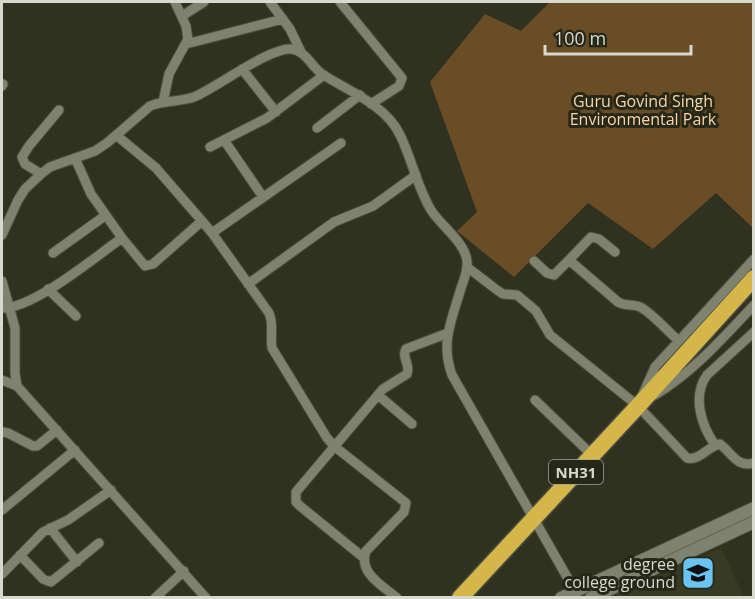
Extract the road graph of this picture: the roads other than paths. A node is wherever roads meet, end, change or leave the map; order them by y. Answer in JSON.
{"nodes":[{"id":1,"x":175,"y":2,"type":"edge"},
{"id":2,"x":204,"y":2,"type":"edge"},
{"id":3,"x":270,"y":2,"type":"edge"},
{"id":4,"x":340,"y":2,"type":"edge"},
{"id":5,"x":182,"y":16,"type":"junction"},
{"id":6,"x":283,"y":19,"type":"junction"},
{"id":7,"x":186,"y":44,"type":"junction"},
{"id":8,"x":300,"y":52,"type":"junction"},
{"id":9,"x":242,"y":69,"type":"junction"},
{"id":10,"x":324,"y":75,"type":"junction"},
{"id":11,"x":360,"y":95,"type":"junction"},
{"id":12,"x":163,"y":102,"type":"junction"},
{"id":13,"x":371,"y":104,"type":"junction"},
{"id":14,"x":59,"y":110,"type":"dead end"},
{"id":15,"x":276,"y":112,"type":"junction"},
{"id":16,"x":317,"y":128,"type":"dead end"},
{"id":17,"x":116,"y":135,"type":"junction"},
{"id":18,"x":224,"y":140,"type":"junction"},
{"id":19,"x":342,"y":143,"type":"dead end"},
{"id":20,"x":210,"y":147,"type":"dead end"},
{"id":21,"x":75,"y":158,"type":"junction"},
{"id":22,"x":41,"y":174,"type":"junction"},
{"id":23,"x":416,"y":175,"type":"junction"},
{"id":24,"x":264,"y":197,"type":"junction"},
{"id":25,"x":106,"y":215,"type":"junction"},
{"id":26,"x":202,"y":221,"type":"junction"},
{"id":27,"x":212,"y":232,"type":"junction"},
{"id":28,"x":2,"y":235,"type":"edge"},
{"id":29,"x":122,"y":238,"type":"junction"},
{"id":30,"x":615,"y":252,"type":"dead end"},
{"id":31,"x":53,"y":253,"type":"dead end"},
{"id":32,"x":753,"y":259,"type":"edge"},
{"id":33,"x":569,"y":260,"type":"junction"},
{"id":34,"x":534,"y":261,"type":"dead end"},
{"id":35,"x":468,"y":267,"type":"junction"},
{"id":36,"x":753,"y":278,"type":"edge"},
{"id":37,"x":2,"y":280,"type":"edge"},
{"id":38,"x":248,"y":284,"type":"junction"},
{"id":39,"x":48,"y":289,"type":"junction"},
{"id":40,"x":753,"y":306,"type":"edge"},
{"id":41,"x":6,"y":308,"type":"edge"},
{"id":42,"x":76,"y":316,"type":"dead end"},
{"id":43,"x":753,"y":332,"type":"edge"},
{"id":44,"x":448,"y":333,"type":"junction"},
{"id":45,"x":685,"y":343,"type":"junction"},
{"id":46,"x":2,"y":380,"type":"edge"},
{"id":47,"x":17,"y":386,"type":"junction"},
{"id":48,"x":378,"y":395,"type":"junction"},
{"id":49,"x":535,"y":400,"type":"dead end"},
{"id":50,"x":638,"y":406,"type":"junction"},
{"id":51,"x":412,"y":424,"type":"dead end"},
{"id":52,"x":57,"y":430,"type":"junction"},
{"id":53,"x":2,"y":432,"type":"edge"},
{"id":54,"x":715,"y":445,"type":"junction"},
{"id":55,"x":334,"y":446,"type":"junction"},
{"id":56,"x":75,"y":450,"type":"junction"},
{"id":57,"x":592,"y":454,"type":"junction"},
{"id":58,"x":753,"y":463,"type":"edge"},
{"id":59,"x":111,"y":490,"type":"junction"},
{"id":60,"x":753,"y":508,"type":"edge"},
{"id":61,"x":2,"y":510,"type":"edge"},
{"id":62,"x":534,"y":518,"type":"junction"},
{"id":63,"x":753,"y":522,"type":"edge"},
{"id":64,"x":50,"y":528,"type":"junction"},
{"id":65,"x":99,"y":543,"type":"dead end"},
{"id":66,"x":20,"y":555,"type":"junction"},
{"id":67,"x":364,"y":558,"type":"junction"},
{"id":68,"x":77,"y":562,"type":"junction"},
{"id":69,"x":184,"y":571,"type":"junction"},
{"id":70,"x":2,"y":574,"type":"edge"},
{"id":71,"x":575,"y":591,"type":"junction"},
{"id":72,"x":154,"y":597,"type":"edge"},
{"id":73,"x":206,"y":597,"type":"edge"},
{"id":74,"x":397,"y":597,"type":"edge"},
{"id":75,"x":460,"y":597,"type":"edge"},
{"id":76,"x":561,"y":597,"type":"edge"},
{"id":77,"x":591,"y":597,"type":"edge"}],
"edges":[{"from":1,"to":5,"type":"street"},
{"from":2,"to":5,"type":"street"},
{"from":3,"to":6,"type":"street"},
{"from":4,"to":13,"type":"street"},
{"from":5,"to":7,"type":"street"},
{"from":6,"to":7,"type":"street"},
{"from":6,"to":8,"type":"street"},
{"from":7,"to":12,"type":"street"},
{"from":8,"to":9,"type":"street"},
{"from":8,"to":10,"type":"street"},
{"from":9,"to":12,"type":"street"},
{"from":9,"to":15,"type":"street"},
{"from":10,"to":11,"type":"street"},
{"from":10,"to":15,"type":"street"},
{"from":11,"to":13,"type":"street"},
{"from":11,"to":16,"type":"street"},
{"from":12,"to":17,"type":"street"},
{"from":13,"to":23,"type":"street"},
{"from":14,"to":22,"type":"street"},
{"from":15,"to":18,"type":"street"},
{"from":17,"to":21,"type":"street"},
{"from":17,"to":26,"type":"street"},
{"from":18,"to":20,"type":"street"},
{"from":18,"to":24,"type":"street"},
{"from":19,"to":24,"type":"street"},
{"from":21,"to":22,"type":"street"},
{"from":21,"to":25,"type":"street"},
{"from":22,"to":28,"type":"street"},
{"from":23,"to":35,"type":"street"},
{"from":23,"to":38,"type":"street"},
{"from":24,"to":27,"type":"street"},
{"from":25,"to":29,"type":"street"},
{"from":25,"to":31,"type":"street"},
{"from":26,"to":27,"type":"street"},
{"from":26,"to":29,"type":"street"},
{"from":27,"to":38,"type":"street"},
{"from":29,"to":39,"type":"street"},
{"from":30,"to":33,"type":"street"},
{"from":32,"to":45,"type":"street"},
{"from":33,"to":34,"type":"street"},
{"from":33,"to":45,"type":"street"},
{"from":35,"to":44,"type":"street"},
{"from":35,"to":50,"type":"street"},
{"from":36,"to":45,"type":"highway","number":"NH31"},
{"from":37,"to":41,"type":"street"},
{"from":38,"to":55,"type":"street"},
{"from":39,"to":41,"type":"street"},
{"from":39,"to":42,"type":"street"},
{"from":40,"to":50,"type":"street"},
{"from":41,"to":47,"type":"street"},
{"from":43,"to":54,"type":"street"},
{"from":44,"to":48,"type":"street"},
{"from":44,"to":62,"type":"street"},
{"from":45,"to":50,"type":"highway","number":"NH31"},
{"from":46,"to":47,"type":"street"},
{"from":47,"to":52,"type":"street"},
{"from":48,"to":51,"type":"street"},
{"from":48,"to":55,"type":"street"},
{"from":49,"to":57,"type":"street"},
{"from":50,"to":54,"type":"street"},
{"from":50,"to":57,"type":"highway","number":"NH31"},
{"from":52,"to":53,"type":"street"},
{"from":52,"to":56,"type":"street"},
{"from":54,"to":58,"type":"street"},
{"from":55,"to":67,"type":"street"},
{"from":55,"to":67,"type":"street"},
{"from":56,"to":59,"type":"street"},
{"from":56,"to":61,"type":"street"},
{"from":57,"to":62,"type":"highway","number":"NH31"},
{"from":59,"to":64,"type":"street"},
{"from":59,"to":69,"type":"street"},
{"from":60,"to":71,"type":"street"},
{"from":62,"to":71,"type":"street"},
{"from":62,"to":75,"type":"highway","number":"NH31"},
{"from":63,"to":77,"type":"street"},
{"from":64,"to":66,"type":"street"},
{"from":64,"to":68,"type":"street"},
{"from":65,"to":68,"type":"street"},
{"from":66,"to":68,"type":"street"},
{"from":66,"to":70,"type":"street"},
{"from":67,"to":74,"type":"street"},
{"from":69,"to":72,"type":"street"},
{"from":69,"to":73,"type":"street"},
{"from":71,"to":76,"type":"street"}]}
